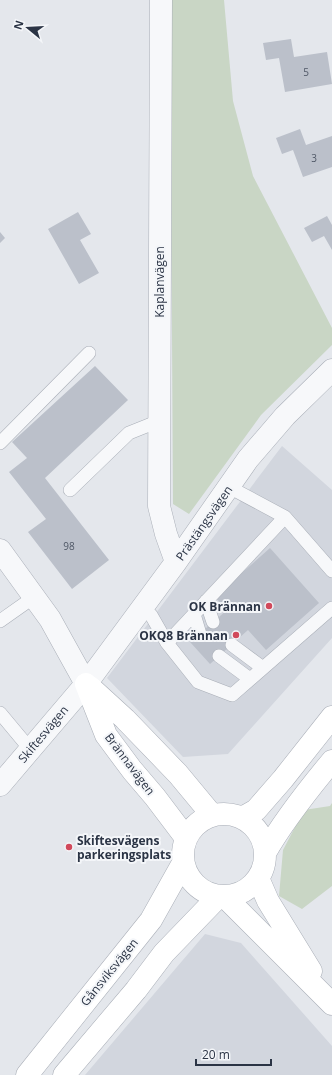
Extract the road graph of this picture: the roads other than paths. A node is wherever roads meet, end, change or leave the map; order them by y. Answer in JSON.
{"nodes":[{"id":1,"x":161,"y":0,"type":"edge"},
{"id":2,"x":89,"y":353,"type":"dead end"},
{"id":3,"x":332,"y":370,"type":"edge"},
{"id":4,"x":159,"y":421,"type":"junction"},
{"id":5,"x":0,"y":444,"type":"edge"},
{"id":6,"x":229,"y":487,"type":"junction"},
{"id":7,"x":70,"y":490,"type":"dead end"},
{"id":8,"x":285,"y":517,"type":"junction"},
{"id":9,"x":0,"y":550,"type":"edge"},
{"id":10,"x":176,"y":562,"type":"junction"},
{"id":11,"x":332,"y":570,"type":"edge"},
{"id":12,"x":34,"y":597,"type":"junction"},
{"id":13,"x":206,"y":601,"type":"junction"},
{"id":14,"x":332,"y":608,"type":"edge"},
{"id":15,"x":141,"y":609,"type":"junction"},
{"id":16,"x":194,"y":614,"type":"junction"},
{"id":17,"x":0,"y":621,"type":"edge"},
{"id":18,"x":212,"y":622,"type":"dead end"},
{"id":19,"x":200,"y":634,"type":"dead end"},
{"id":20,"x":167,"y":644,"type":"junction"},
{"id":21,"x":232,"y":645,"type":"dead end"},
{"id":22,"x":219,"y":656,"type":"dead end"},
{"id":23,"x":263,"y":668,"type":"junction"},
{"id":24,"x":250,"y":679,"type":"junction"},
{"id":25,"x":86,"y":684,"type":"junction"},
{"id":26,"x":0,"y":713,"type":"edge"},
{"id":27,"x":332,"y":717,"type":"edge"},
{"id":28,"x":30,"y":750,"type":"junction"},
{"id":29,"x":332,"y":761,"type":"edge"},
{"id":30,"x":0,"y":785,"type":"edge"},
{"id":31,"x":212,"y":815,"type":"junction"},
{"id":32,"x":242,"y":818,"type":"junction"},
{"id":33,"x":186,"y":838,"type":"junction"},
{"id":34,"x":265,"y":853,"type":"junction"},
{"id":35,"x":184,"y":863,"type":"junction"},
{"id":36,"x":258,"y":878,"type":"junction"},
{"id":37,"x":221,"y":896,"type":"junction"},
{"id":38,"x":330,"y":1002,"type":"edge"},
{"id":39,"x":27,"y":1075,"type":"edge"},
{"id":40,"x":64,"y":1075,"type":"edge"}],
"edges":[{"from":1,"to":4,"type":"street","name":"Kaplanvägen"},
{"from":2,"to":5,"type":"lane"},
{"from":3,"to":6,"type":"street","name":"Prästängsvägen"},
{"from":4,"to":7,"type":"lane"},
{"from":4,"to":10,"type":"street","name":"Kaplanvägen"},
{"from":6,"to":8,"type":"lane"},
{"from":6,"to":10,"type":"street","name":"Prästängsvägen"},
{"from":8,"to":11,"type":"lane"},
{"from":8,"to":13,"type":"lane"},
{"from":9,"to":12,"type":"street","name":"Brännavägen"},
{"from":10,"to":15,"type":"street","name":"Prästängsvägen"},
{"from":12,"to":17,"type":"lane"},
{"from":12,"to":25,"type":"street","name":"Brännavägen"},
{"from":13,"to":16,"type":"lane"},
{"from":13,"to":18,"type":"lane"},
{"from":14,"to":23,"type":"lane"},
{"from":15,"to":20,"type":"lane"},
{"from":15,"to":25,"type":"street","name":"Prästängsvägen"},
{"from":16,"to":19,"type":"lane"},
{"from":16,"to":20,"type":"lane"},
{"from":20,"to":24,"type":"lane"},
{"from":21,"to":23,"type":"lane"},
{"from":22,"to":24,"type":"lane"},
{"from":23,"to":24,"type":"lane"},
{"from":25,"to":28,"type":"street","name":"Skiftesvägen"},
{"from":25,"to":31,"type":"main road","name":"Brännavägen"},
{"from":25,"to":33,"type":"main road","name":"Brännavägen"},
{"from":26,"to":28,"type":"lane"},
{"from":27,"to":32,"type":"main road"},
{"from":28,"to":30,"type":"street","name":"Skiftesvägen"},
{"from":29,"to":34,"type":"main road"},
{"from":31,"to":32,"type":"main road"},
{"from":31,"to":33,"type":"main road"},
{"from":32,"to":34,"type":"main road"},
{"from":33,"to":35,"type":"main road"},
{"from":34,"to":36,"type":"main road"},
{"from":35,"to":37,"type":"main road"},
{"from":35,"to":39,"type":"main road","name":"Gånsviksvägen"},
{"from":36,"to":37,"type":"main road"},
{"from":36,"to":38,"type":"main road"},
{"from":37,"to":38,"type":"main road"},
{"from":37,"to":40,"type":"main road"}]}
